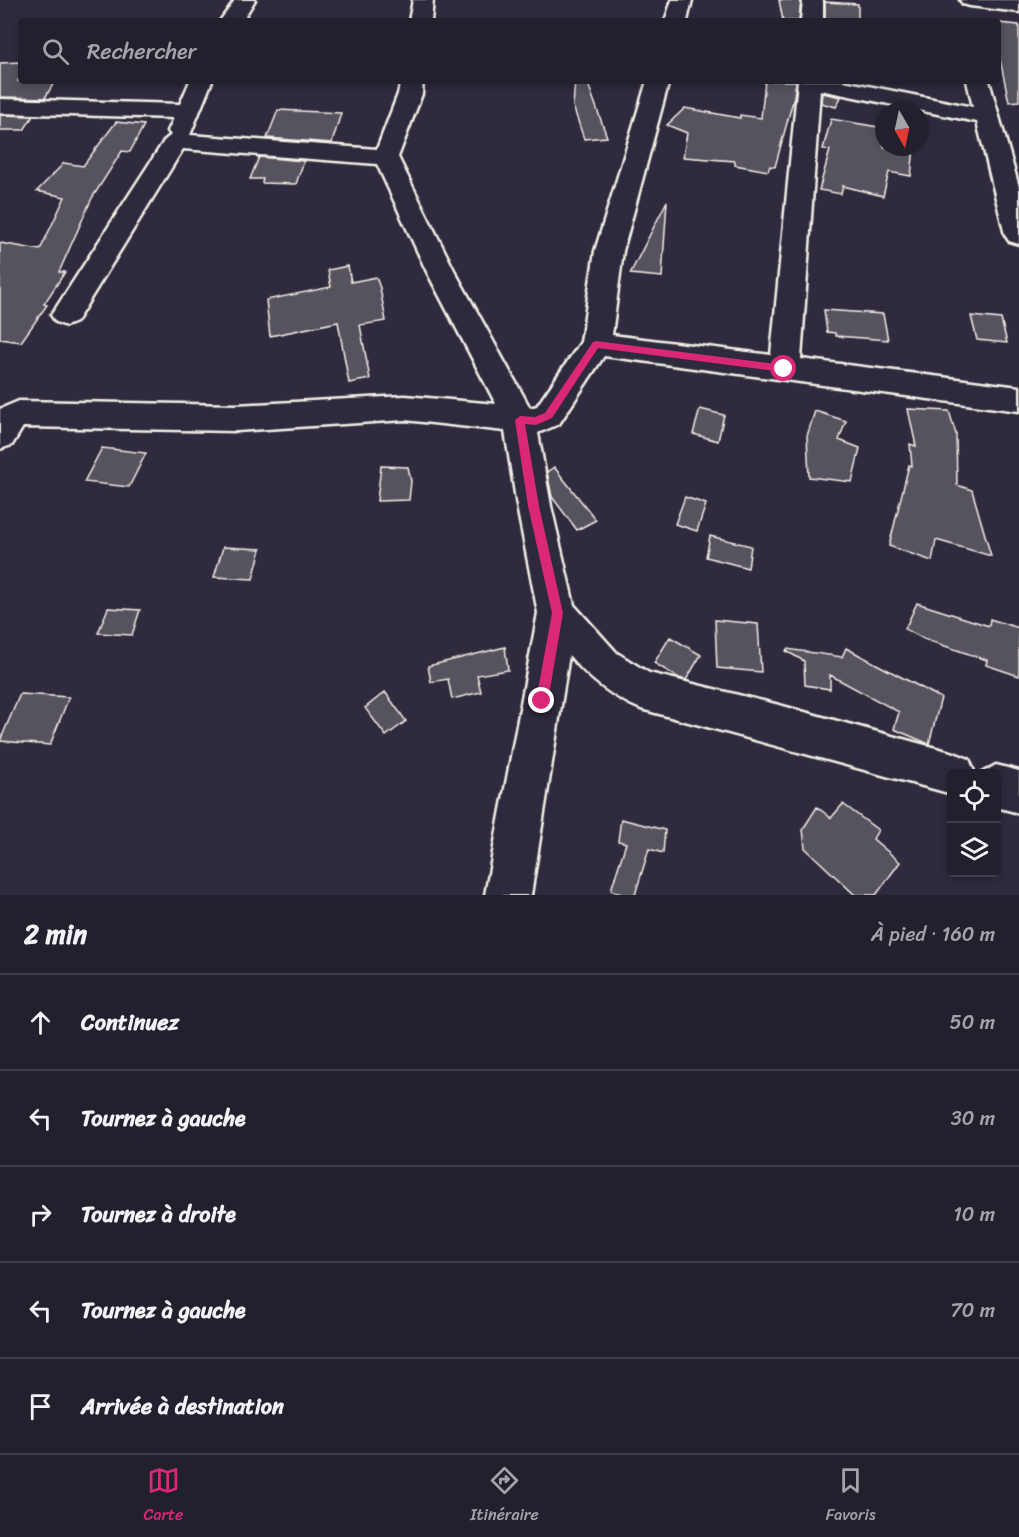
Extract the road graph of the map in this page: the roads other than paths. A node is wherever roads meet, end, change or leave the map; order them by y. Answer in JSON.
{"nodes":[{"id":1,"x":245,"y":0,"type":"edge"},
{"id":2,"x":423,"y":0,"type":"edge"},
{"id":3,"x":682,"y":0,"type":"edge"},
{"id":4,"x":813,"y":0,"type":"edge"},
{"id":5,"x":958,"y":0,"type":"edge"},
{"id":6,"x":970,"y":0,"type":"edge"},
{"id":7,"x":1019,"y":6,"type":"edge"},
{"id":8,"x":233,"y":18,"type":"edge"},
{"id":9,"x":420,"y":18,"type":"edge"},
{"id":10,"x":677,"y":18,"type":"edge"},
{"id":11,"x":812,"y":18,"type":"edge"},
{"id":12,"x":962,"y":18,"type":"edge"},
{"id":13,"x":200,"y":84,"type":"edge"},
{"id":14,"x":412,"y":84,"type":"edge"},
{"id":15,"x":657,"y":84,"type":"edge"},
{"id":16,"x":809,"y":84,"type":"edge"},
{"id":17,"x":824,"y":84,"type":"edge"},
{"id":18,"x":979,"y":84,"type":"edge"},
{"id":19,"x":0,"y":106,"type":"edge"},
{"id":20,"x":188,"y":111,"type":"junction"},
{"id":21,"x":987,"y":117,"type":"junction"},
{"id":22,"x":176,"y":141,"type":"junction"},
{"id":23,"x":386,"y":157,"type":"junction"},
{"id":24,"x":1019,"y":235,"type":"edge"},
{"id":25,"x":66,"y":315,"type":"dead end"},
{"id":26,"x":596,"y":344,"type":"junction"},
{"id":27,"x":784,"y":369,"type":"junction"},
{"id":28,"x":1019,"y":399,"type":"edge"},
{"id":29,"x":520,"y":420,"type":"junction"},
{"id":30,"x":0,"y":436,"type":"edge"},
{"id":31,"x":557,"y":613,"type":"junction"},
{"id":32,"x":947,"y":772,"type":"edge"},
{"id":33,"x":1001,"y":787,"type":"edge"},
{"id":34,"x":1019,"y":792,"type":"edge"},
{"id":35,"x":508,"y":895,"type":"edge"}],
"edges":[{"from":1,"to":8,"type":"street"},
{"from":2,"to":9,"type":"street"},
{"from":3,"to":10,"type":"street"},
{"from":4,"to":11,"type":"street"},
{"from":5,"to":12,"type":"street"},
{"from":6,"to":7,"type":"street"},
{"from":13,"to":20,"type":"street"},
{"from":14,"to":23,"type":"street"},
{"from":15,"to":26,"type":"street"},
{"from":16,"to":27,"type":"street"},
{"from":17,"to":21,"type":"street"},
{"from":18,"to":21,"type":"street"},
{"from":19,"to":20,"type":"street"},
{"from":20,"to":22,"type":"street"},
{"from":21,"to":24,"type":"street"},
{"from":22,"to":23,"type":"street"},
{"from":22,"to":25,"type":"street"},
{"from":23,"to":29,"type":"street"},
{"from":26,"to":27,"type":"street"},
{"from":26,"to":29,"type":"street"},
{"from":27,"to":28,"type":"street"},
{"from":29,"to":30,"type":"street"},
{"from":29,"to":31,"type":"street"},
{"from":31,"to":32,"type":"street"},
{"from":31,"to":35,"type":"street"},
{"from":33,"to":34,"type":"street"}]}
